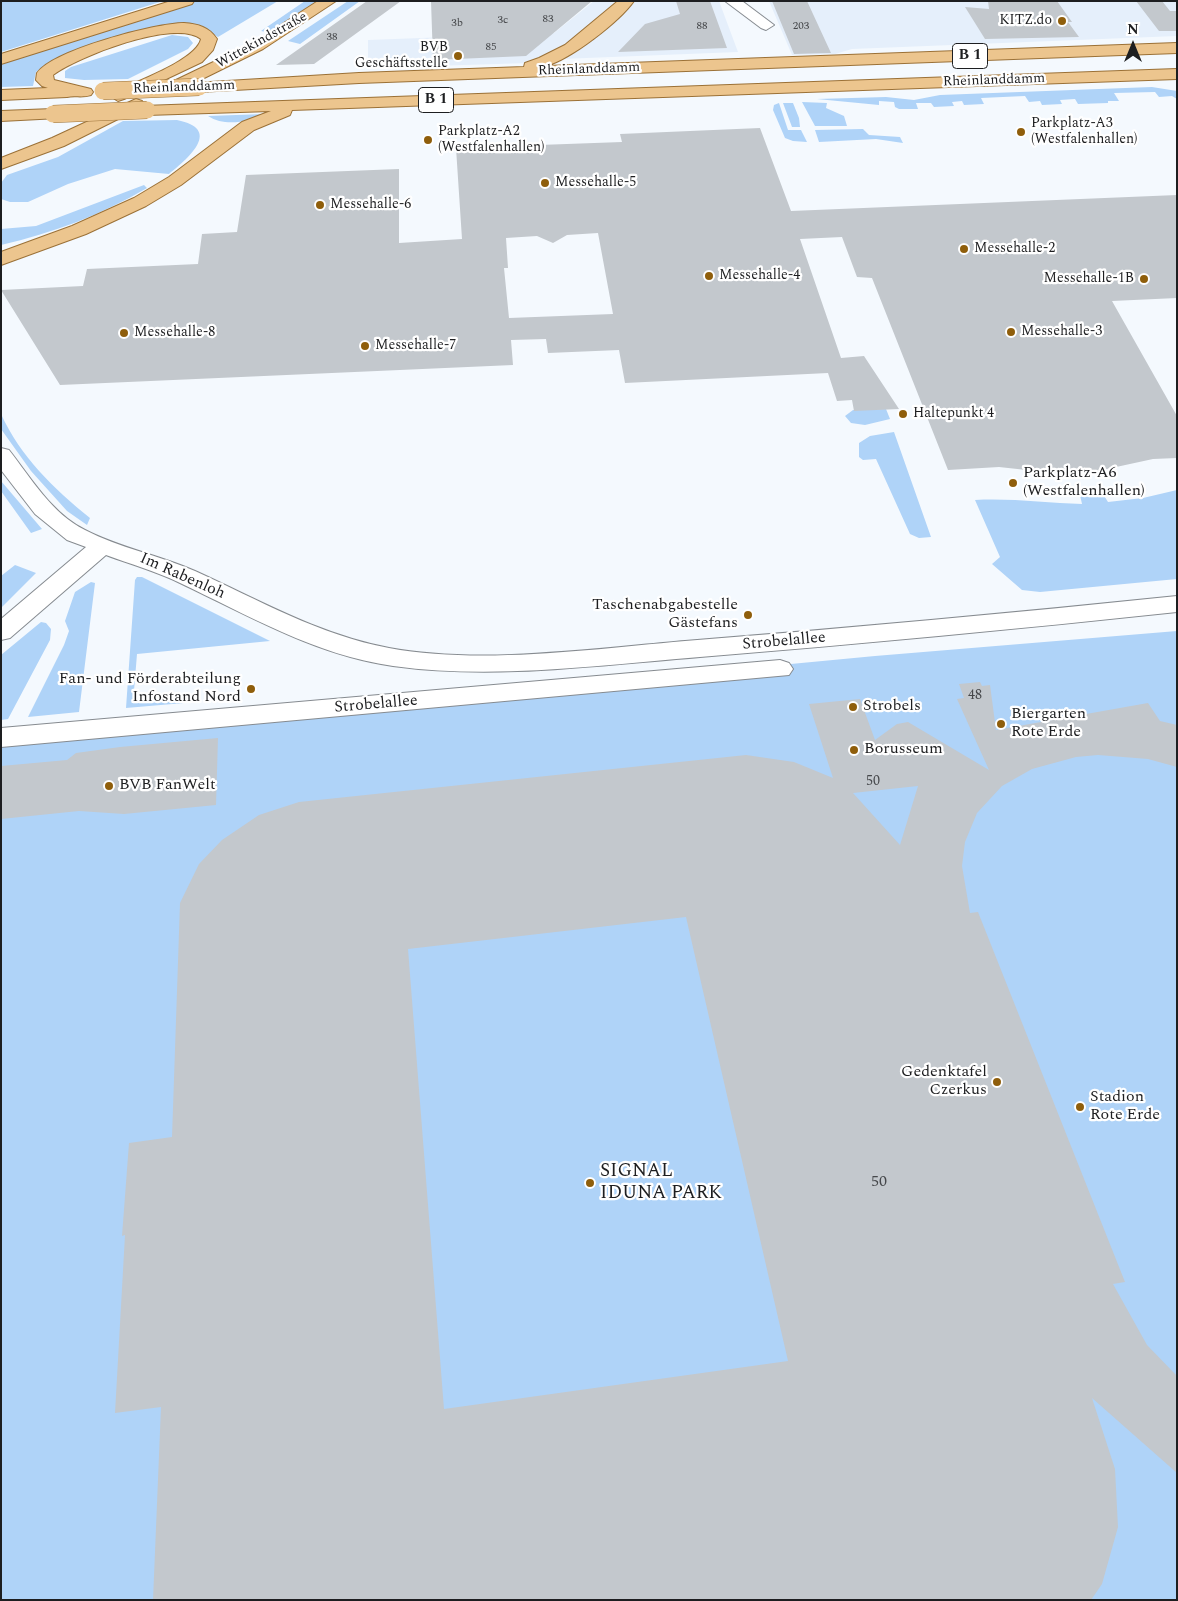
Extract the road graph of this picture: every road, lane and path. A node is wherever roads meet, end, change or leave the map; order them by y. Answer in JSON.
{"nodes":[{"id":1,"x":187,"y":1,"type":"edge"},
{"id":2,"x":329,"y":1,"type":"edge"},
{"id":3,"x":627,"y":1,"type":"edge"},
{"id":4,"x":732,"y":1,"type":"edge"},
{"id":5,"x":766,"y":25,"type":"dead end"},
{"id":6,"x":578,"y":43,"type":"junction"},
{"id":7,"x":258,"y":46,"type":"junction"},
{"id":8,"x":1177,"y":48,"type":"edge"},
{"id":9,"x":1,"y":59,"type":"edge"},
{"id":10,"x":192,"y":62,"type":"junction"},
{"id":11,"x":622,"y":68,"type":"junction"},
{"id":12,"x":502,"y":73,"type":"junction"},
{"id":13,"x":1177,"y":74,"type":"edge"},
{"id":14,"x":85,"y":92,"type":"junction"},
{"id":15,"x":1,"y":95,"type":"edge"},
{"id":16,"x":324,"y":104,"type":"junction"},
{"id":17,"x":168,"y":110,"type":"junction"},
{"id":18,"x":1,"y":116,"type":"edge"},
{"id":19,"x":1,"y":147,"type":"edge"},
{"id":20,"x":204,"y":157,"type":"junction"},
{"id":21,"x":1,"y":164,"type":"edge"},
{"id":22,"x":44,"y":242,"type":"junction"},
{"id":23,"x":1,"y":251,"type":"edge"},
{"id":24,"x":1,"y":259,"type":"edge"},
{"id":25,"x":1,"y":455,"type":"edge"},
{"id":26,"x":103,"y":545,"type":"junction"},
{"id":27,"x":1177,"y":604,"type":"edge"},
{"id":28,"x":1,"y":632,"type":"edge"},
{"id":29,"x":391,"y":657,"type":"joint"},
{"id":30,"x":780,"y":669,"type":"dead end"},
{"id":31,"x":1,"y":738,"type":"edge"}],
"edges":[{"from":1,"to":9,"type":"main road"},
{"from":2,"to":7,"type":"main road","name":"Wittekindstraße"},
{"from":3,"to":6,"type":"main road"},
{"from":4,"to":5,"type":"street"},
{"from":6,"to":11,"type":"main road"},
{"from":6,"to":12,"type":"main road"},
{"from":7,"to":10,"type":"main road","name":"Wittekindstraße"},
{"from":7,"to":21,"type":"main road","name":"Wittekindstraße"},
{"from":8,"to":11,"type":"main road","name":"Rheinlanddamm","number":"B 1"},
{"from":10,"to":14,"type":"main road","number":"B 1"},
{"from":10,"to":19,"type":"main road","name":"Wittekindstraße"},
{"from":11,"to":12,"type":"main road","name":"Rheinlanddamm","number":"B 1"},
{"from":12,"to":14,"type":"main road","name":"Rheinlanddamm","number":"B 1","bridge":true},
{"from":13,"to":16,"type":"main road","name":"Rheinlanddamm","number":"B 1"},
{"from":14,"to":15,"type":"main road","name":"Rheinlanddamm","number":"B 1"},
{"from":16,"to":17,"type":"main road","name":"Rheinlanddamm","number":"B 1"},
{"from":16,"to":20,"type":"main road","number":"B 1"},
{"from":17,"to":18,"type":"main road","name":"Rheinlanddamm","number":"B 1","bridge":true},
{"from":17,"to":20,"type":"main road","number":"B 1"},
{"from":20,"to":22,"type":"main road","number":"B 1"},
{"from":22,"to":23,"type":"main road","number":"B 1"},
{"from":22,"to":24,"type":"main road","number":"B 1"},
{"from":25,"to":26,"type":"street","name":"Im Rabenloh"},
{"from":26,"to":28,"type":"street"},
{"from":26,"to":29,"type":"street","name":"Im Rabenloh"},
{"from":27,"to":29,"type":"street","name":"Strobelallee"},
{"from":30,"to":31,"type":"street","name":"Strobelallee"}]}
